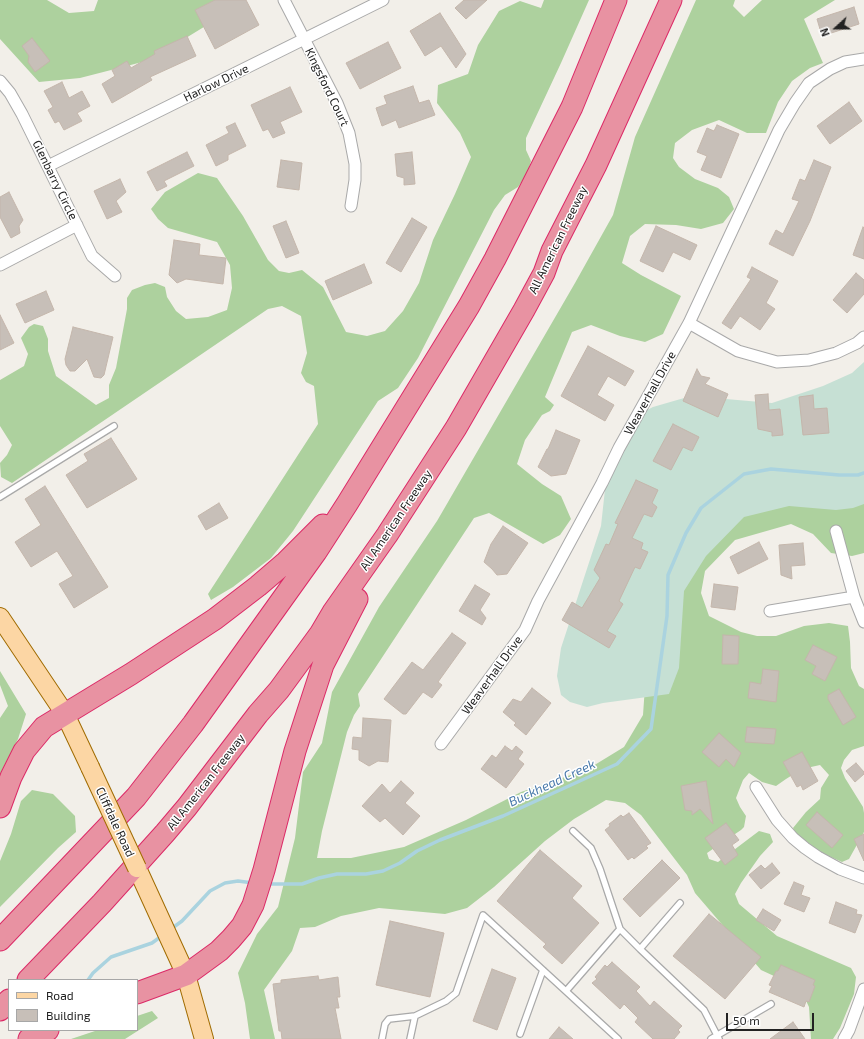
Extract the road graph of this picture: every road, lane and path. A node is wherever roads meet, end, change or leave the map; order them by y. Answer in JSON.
{"nodes":[{"id":1,"x":284,"y":0,"type":"edge"},
{"id":2,"x":383,"y":0,"type":"edge"},
{"id":3,"x":616,"y":0,"type":"edge"},
{"id":4,"x":671,"y":0,"type":"edge"},
{"id":5,"x":304,"y":40,"type":"junction"},
{"id":6,"x":864,"y":59,"type":"edge"},
{"id":7,"x":0,"y":81,"type":"edge"},
{"id":8,"x":48,"y":166,"type":"junction"},
{"id":9,"x":351,"y":206,"type":"dead end"},
{"id":10,"x":77,"y":225,"type":"junction"},
{"id":11,"x":0,"y":265,"type":"edge"},
{"id":12,"x":115,"y":276,"type":"dead end"},
{"id":13,"x":689,"y":323,"type":"junction"},
{"id":14,"x":864,"y":337,"type":"edge"},
{"id":15,"x":114,"y":426,"type":"dead end"},
{"id":16,"x":0,"y":497,"type":"edge"},
{"id":17,"x":347,"y":504,"type":"junction"},
{"id":18,"x":836,"y":530,"type":"dead end"},
{"id":19,"x":387,"y":535,"type":"junction"},
{"id":20,"x":854,"y":596,"type":"junction"},
{"id":21,"x":770,"y":611,"type":"dead end"},
{"id":22,"x":0,"y":617,"type":"edge"},
{"id":23,"x":864,"y":622,"type":"edge"},
{"id":24,"x":65,"y":714,"type":"junction"},
{"id":25,"x":442,"y":744,"type":"dead end"},
{"id":26,"x":756,"y":787,"type":"dead end"},
{"id":27,"x":0,"y":807,"type":"edge"},
{"id":28,"x":573,"y":831,"type":"dead end"},
{"id":29,"x":864,"y":878,"type":"edge"},
{"id":30,"x":680,"y":904,"type":"dead end"},
{"id":31,"x":620,"y":929,"type":"junction"},
{"id":32,"x":0,"y":940,"type":"edge"},
{"id":33,"x":640,"y":949,"type":"junction"},
{"id":34,"x":543,"y":970,"type":"junction"},
{"id":35,"x":186,"y":975,"type":"junction"},
{"id":36,"x":29,"y":979,"type":"edge"},
{"id":37,"x":864,"y":989,"type":"edge"},
{"id":38,"x":566,"y":991,"type":"junction"},
{"id":39,"x":138,"y":993,"type":"edge"},
{"id":40,"x":8,"y":1001,"type":"edge"},
{"id":41,"x":771,"y":1004,"type":"dead end"},
{"id":42,"x":0,"y":1010,"type":"edge"},
{"id":43,"x":415,"y":1016,"type":"junction"},
{"id":44,"x":46,"y":1031,"type":"edge"},
{"id":45,"x":520,"y":1034,"type":"dead end"},
{"id":46,"x":718,"y":1038,"type":"edge"},
{"id":47,"x":29,"y":1039,"type":"edge"},
{"id":48,"x":204,"y":1039,"type":"edge"},
{"id":49,"x":382,"y":1039,"type":"edge"},
{"id":50,"x":410,"y":1039,"type":"edge"},
{"id":51,"x":618,"y":1039,"type":"edge"},
{"id":52,"x":711,"y":1039,"type":"edge"},
{"id":53,"x":844,"y":1039,"type":"edge"}],
"edges":[{"from":1,"to":5,"type":"street","name":"Kingsford Court"},
{"from":2,"to":5,"type":"street","name":"Harlow Drive"},
{"from":3,"to":17,"type":"highway"},
{"from":4,"to":19,"type":"highway","name":"All American Freeway"},
{"from":5,"to":8,"type":"street","name":"Harlow Drive"},
{"from":5,"to":9,"type":"street","name":"Kingsford Court"},
{"from":6,"to":13,"type":"street","name":"Weaverhall Drive"},
{"from":7,"to":8,"type":"street","name":"Glenbarry Circle"},
{"from":8,"to":10,"type":"street","name":"Glenbarry Circle"},
{"from":10,"to":11,"type":"street","name":"Glenbarry Circle"},
{"from":10,"to":12,"type":"street"},
{"from":13,"to":14,"type":"street"},
{"from":13,"to":25,"type":"street","name":"Weaverhall Drive"},
{"from":15,"to":16,"type":"lane"},
{"from":17,"to":24,"type":"highway"},
{"from":17,"to":32,"type":"highway"},
{"from":18,"to":20,"type":"street"},
{"from":19,"to":35,"type":"highway"},
{"from":19,"to":36,"type":"highway","name":"All American Freeway"},
{"from":20,"to":21,"type":"street"},
{"from":20,"to":23,"type":"street"},
{"from":22,"to":24,"type":"main road","name":"Cliffdale Road"},
{"from":24,"to":27,"type":"highway"},
{"from":24,"to":35,"type":"main road","name":"Cliffdale Road","bridge":true},
{"from":26,"to":29,"type":"street"},
{"from":28,"to":31,"type":"lane"},
{"from":30,"to":33,"type":"lane"},
{"from":31,"to":33,"type":"lane"},
{"from":31,"to":38,"type":"lane"},
{"from":33,"to":46,"type":"lane"},
{"from":34,"to":38,"type":"lane"},
{"from":34,"to":43,"type":"lane"},
{"from":34,"to":45,"type":"lane"},
{"from":35,"to":39,"type":"highway"},
{"from":35,"to":48,"type":"main road","name":"Cliffdale Road"},
{"from":37,"to":53,"type":"street"},
{"from":38,"to":51,"type":"lane"},
{"from":40,"to":42,"type":"highway"},
{"from":41,"to":46,"type":"lane"},
{"from":43,"to":49,"type":"lane"},
{"from":43,"to":50,"type":"lane"},
{"from":44,"to":47,"type":"highway"},
{"from":46,"to":52,"type":"lane"}]}
